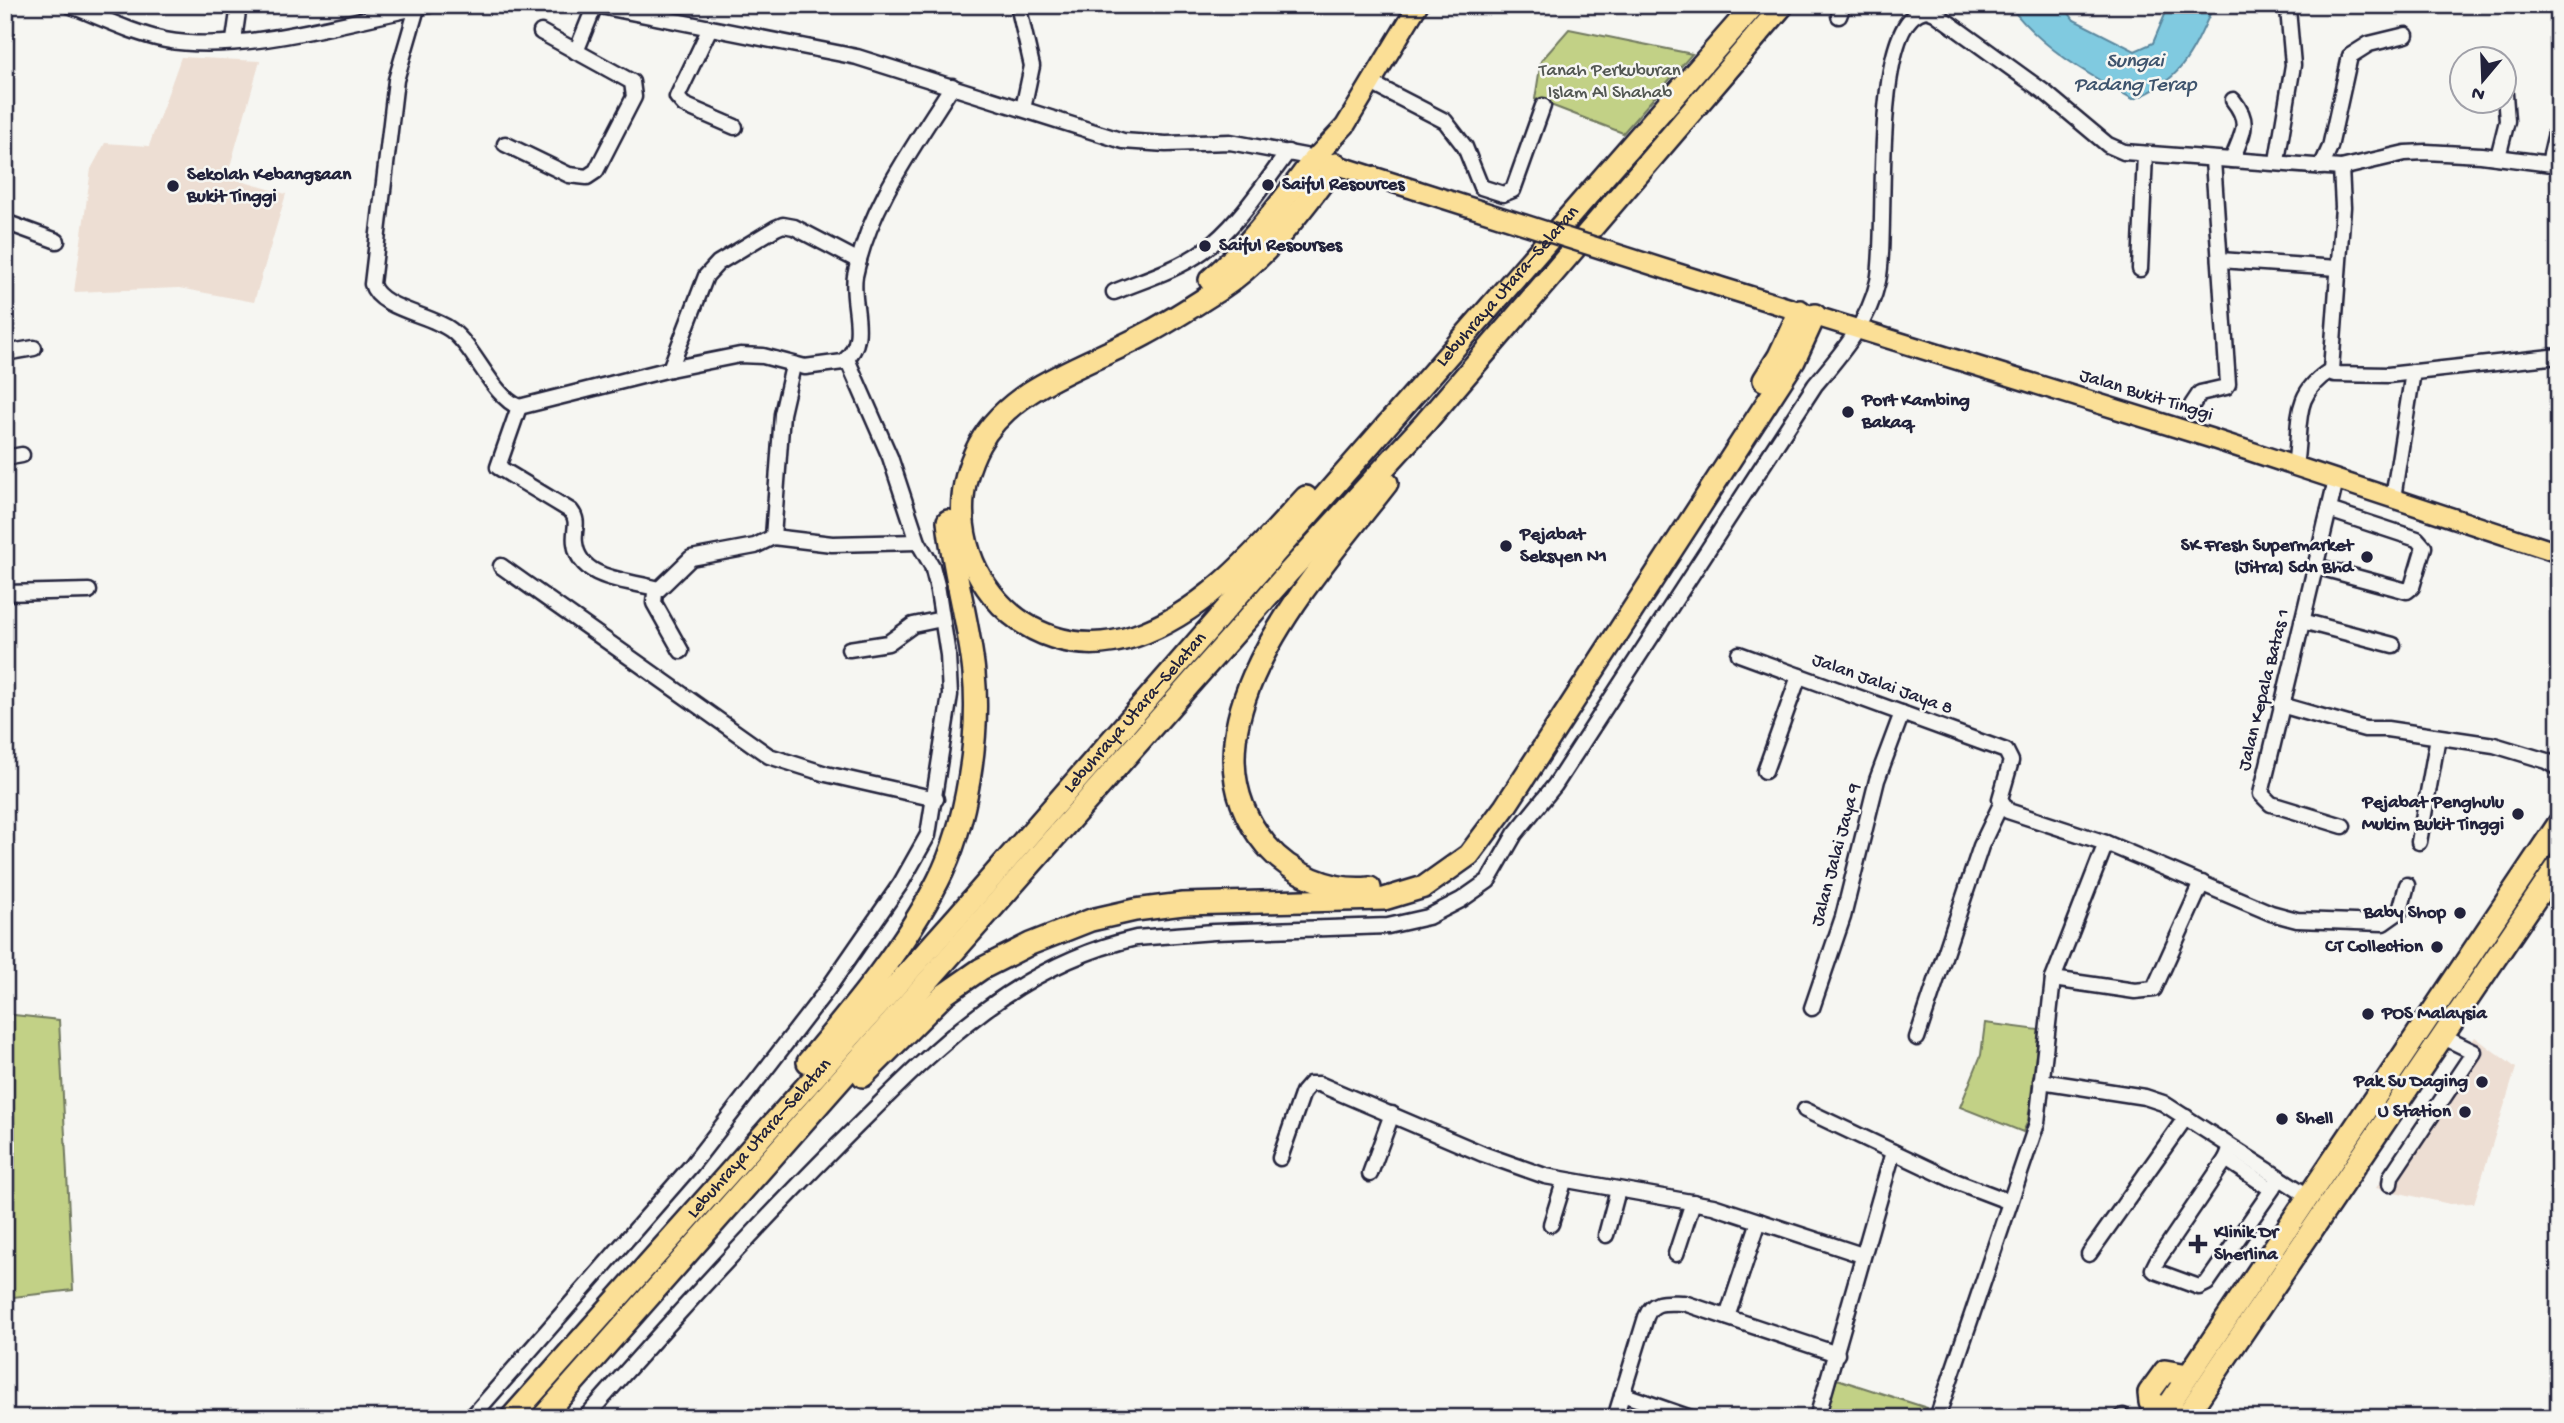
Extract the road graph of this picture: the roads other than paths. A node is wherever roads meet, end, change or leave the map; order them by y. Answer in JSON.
{"nodes":[{"id":1,"x":69,"y":5,"type":"edge"},
{"id":2,"x":239,"y":5,"type":"edge"},
{"id":3,"x":595,"y":5,"type":"edge"},
{"id":4,"x":1018,"y":5,"type":"edge"},
{"id":5,"x":1418,"y":5,"type":"edge"},
{"id":6,"x":1754,"y":5,"type":"edge"},
{"id":7,"x":1783,"y":5,"type":"edge"},
{"id":8,"x":423,"y":6,"type":"edge"},
{"id":9,"x":1926,"y":7,"type":"edge"},
{"id":10,"x":2288,"y":9,"type":"dead end"},
{"id":11,"x":92,"y":10,"type":"edge"},
{"id":12,"x":710,"y":28,"type":"junction"},
{"id":13,"x":541,"y":32,"type":"dead end"},
{"id":14,"x":2406,"y":35,"type":"dead end"},
{"id":15,"x":234,"y":40,"type":"junction"},
{"id":16,"x":576,"y":52,"type":"junction"},
{"id":17,"x":1371,"y":83,"type":"junction"},
{"id":18,"x":952,"y":86,"type":"junction"},
{"id":19,"x":2233,"y":100,"type":"dead end"},
{"id":20,"x":1543,"y":106,"type":"dead end"},
{"id":21,"x":1023,"y":109,"type":"junction"},
{"id":22,"x":2507,"y":116,"type":"edge"},
{"id":23,"x":2559,"y":120,"type":"edge"},
{"id":24,"x":1345,"y":126,"type":"junction"},
{"id":25,"x":735,"y":127,"type":"dead end"},
{"id":26,"x":505,"y":144,"type":"dead end"},
{"id":27,"x":1288,"y":152,"type":"junction"},
{"id":28,"x":2145,"y":154,"type":"junction"},
{"id":29,"x":2498,"y":157,"type":"junction"},
{"id":30,"x":1315,"y":158,"type":"junction"},
{"id":31,"x":2213,"y":160,"type":"junction"},
{"id":32,"x":2232,"y":160,"type":"junction"},
{"id":33,"x":2277,"y":162,"type":"junction"},
{"id":34,"x":1336,"y":164,"type":"junction"},
{"id":35,"x":2554,"y":164,"type":"edge"},
{"id":36,"x":2321,"y":167,"type":"junction"},
{"id":37,"x":2341,"y":168,"type":"junction"},
{"id":38,"x":5,"y":222,"type":"edge"},
{"id":39,"x":57,"y":241,"type":"dead end"},
{"id":40,"x":2220,"y":260,"type":"junction"},
{"id":41,"x":859,"y":261,"type":"junction"},
{"id":42,"x":2338,"y":268,"type":"junction"},
{"id":43,"x":2140,"y":269,"type":"dead end"},
{"id":44,"x":1114,"y":292,"type":"dead end"},
{"id":45,"x":1808,"y":313,"type":"junction"},
{"id":46,"x":1477,"y":322,"type":"junction"},
{"id":47,"x":1858,"y":329,"type":"junction"},
{"id":48,"x":34,"y":348,"type":"dead end"},
{"id":49,"x":5,"y":353,"type":"edge"},
{"id":50,"x":2559,"y":356,"type":"edge"},
{"id":51,"x":847,"y":359,"type":"junction"},
{"id":52,"x":793,"y":366,"type":"junction"},
{"id":53,"x":670,"y":369,"type":"junction"},
{"id":54,"x":2331,"y":370,"type":"junction"},
{"id":55,"x":2413,"y":372,"type":"junction"},
{"id":56,"x":2192,"y":405,"type":"dead end"},
{"id":57,"x":519,"y":407,"type":"junction"},
{"id":58,"x":1425,"y":423,"type":"junction"},
{"id":59,"x":22,"y":455,"type":"dead end"},
{"id":60,"x":5,"y":458,"type":"edge"},
{"id":61,"x":2295,"y":467,"type":"junction"},
{"id":62,"x":2336,"y":480,"type":"junction"},
{"id":63,"x":2393,"y":498,"type":"junction"},
{"id":64,"x":2329,"y":510,"type":"junction"},
{"id":65,"x":773,"y":537,"type":"junction"},
{"id":66,"x":918,"y":542,"type":"junction"},
{"id":67,"x":2559,"y":553,"type":"edge"},
{"id":68,"x":501,"y":566,"type":"dead end"},
{"id":69,"x":2315,"y":566,"type":"junction"},
{"id":70,"x":658,"y":589,"type":"junction"},
{"id":71,"x":89,"y":591,"type":"dead end"},
{"id":72,"x":5,"y":593,"type":"edge"},
{"id":73,"x":942,"y":620,"type":"junction"},
{"id":74,"x":2302,"y":621,"type":"junction"},
{"id":75,"x":2393,"y":645,"type":"dead end"},
{"id":76,"x":849,"y":649,"type":"dead end"},
{"id":77,"x":681,"y":651,"type":"dead end"},
{"id":78,"x":1740,"y":654,"type":"dead end"},
{"id":79,"x":1798,"y":676,"type":"junction"},
{"id":80,"x":2281,"y":705,"type":"junction"},
{"id":81,"x":1902,"y":713,"type":"junction"},
{"id":82,"x":2438,"y":737,"type":"junction"},
{"id":83,"x":2559,"y":768,"type":"edge"},
{"id":84,"x":1765,"y":771,"type":"dead end"},
{"id":85,"x":936,"y":799,"type":"junction"},
{"id":86,"x":2001,"y":804,"type":"junction"},
{"id":87,"x":2559,"y":823,"type":"edge"},
{"id":88,"x":2343,"y":826,"type":"dead end"},
{"id":89,"x":2419,"y":842,"type":"dead end"},
{"id":90,"x":2106,"y":844,"type":"junction"},
{"id":91,"x":2559,"y":864,"type":"edge"},
{"id":92,"x":2202,"y":883,"type":"junction"},
{"id":93,"x":2407,"y":885,"type":"dead end"},
{"id":94,"x":2053,"y":979,"type":"junction"},
{"id":95,"x":1812,"y":1008,"type":"dead end"},
{"id":96,"x":2441,"y":1036,"type":"junction"},
{"id":97,"x":1917,"y":1038,"type":"dead end"},
{"id":98,"x":2041,"y":1081,"type":"junction"},
{"id":99,"x":1805,"y":1110,"type":"dead end"},
{"id":100,"x":1392,"y":1114,"type":"junction"},
{"id":101,"x":779,"y":1115,"type":"junction"},
{"id":102,"x":2186,"y":1117,"type":"junction"},
{"id":103,"x":786,"y":1144,"type":"junction"},
{"id":104,"x":1893,"y":1152,"type":"junction"},
{"id":105,"x":2228,"y":1153,"type":"junction"},
{"id":106,"x":1280,"y":1158,"type":"dead end"},
{"id":107,"x":1370,"y":1174,"type":"dead end"},
{"id":108,"x":1564,"y":1181,"type":"junction"},
{"id":109,"x":2276,"y":1183,"type":"junction"},
{"id":110,"x":2390,"y":1184,"type":"dead end"},
{"id":111,"x":1618,"y":1190,"type":"junction"},
{"id":112,"x":2308,"y":1196,"type":"junction"},
{"id":113,"x":1693,"y":1202,"type":"junction"},
{"id":114,"x":2010,"y":1202,"type":"junction"},
{"id":115,"x":1759,"y":1221,"type":"junction"},
{"id":116,"x":1551,"y":1224,"type":"dead end"},
{"id":117,"x":1606,"y":1235,"type":"dead end"},
{"id":118,"x":1676,"y":1254,"type":"dead end"},
{"id":119,"x":2089,"y":1254,"type":"dead end"},
{"id":120,"x":1862,"y":1255,"type":"junction"},
{"id":121,"x":1727,"y":1317,"type":"junction"},
{"id":122,"x":1837,"y":1354,"type":"junction"},
{"id":123,"x":1622,"y":1394,"type":"junction"},
{"id":124,"x":2174,"y":1415,"type":"edge"},
{"id":125,"x":471,"y":1418,"type":"edge"},
{"id":126,"x":511,"y":1418,"type":"edge"},
{"id":127,"x":542,"y":1418,"type":"edge"},
{"id":128,"x":585,"y":1418,"type":"edge"},
{"id":129,"x":1615,"y":1418,"type":"edge"},
{"id":130,"x":1691,"y":1418,"type":"edge"},
{"id":131,"x":1817,"y":1418,"type":"edge"},
{"id":132,"x":1937,"y":1418,"type":"edge"}],
"edges":[{"from":1,"to":11,"type":"street"},
{"from":2,"to":15,"type":"street"},
{"from":3,"to":12,"type":"street"},
{"from":3,"to":16,"type":"street"},
{"from":4,"to":21,"type":"street"},
{"from":5,"to":17,"type":"main road"},
{"from":6,"to":46,"type":"highway","name":"Lebuhraya Utara–Selatan"},
{"from":7,"to":58,"type":"highway","name":"Lebuhraya Utara–Selatan"},
{"from":8,"to":15,"type":"street"},
{"from":8,"to":57,"type":"street"},
{"from":9,"to":28,"type":"street"},
{"from":9,"to":47,"type":"street"},
{"from":10,"to":33,"type":"street"},
{"from":11,"to":15,"type":"street"},
{"from":12,"to":18,"type":"street"},
{"from":12,"to":25,"type":"street"},
{"from":13,"to":16,"type":"street"},
{"from":14,"to":36,"type":"street"},
{"from":16,"to":26,"type":"street"},
{"from":17,"to":20,"type":"street"},
{"from":17,"to":24,"type":"main road"},
{"from":18,"to":21,"type":"street"},
{"from":18,"to":41,"type":"street"},
{"from":19,"to":32,"type":"street"},
{"from":21,"to":27,"type":"street"},
{"from":22,"to":29,"type":"street"},
{"from":23,"to":35,"type":"street"},
{"from":24,"to":30,"type":"main road"},
{"from":24,"to":34,"type":"main road"},
{"from":27,"to":30,"type":"street"},
{"from":27,"to":44,"type":"street"},
{"from":28,"to":31,"type":"street"},
{"from":28,"to":43,"type":"street"},
{"from":29,"to":35,"type":"street"},
{"from":29,"to":37,"type":"street"},
{"from":30,"to":34,"type":"main road","name":"Jalan Bukit Tinggi"},
{"from":30,"to":101,"type":"highway"},
{"from":31,"to":32,"type":"street"},
{"from":31,"to":40,"type":"street"},
{"from":32,"to":33,"type":"street"},
{"from":33,"to":36,"type":"street"},
{"from":34,"to":45,"type":"main road","name":"Jalan Bukit Tinggi","bridge":true},
{"from":34,"to":46,"type":"highway"},
{"from":36,"to":37,"type":"street"},
{"from":37,"to":42,"type":"street"},
{"from":38,"to":39,"type":"street"},
{"from":40,"to":42,"type":"street"},
{"from":40,"to":56,"type":"street"},
{"from":41,"to":51,"type":"street"},
{"from":41,"to":53,"type":"street"},
{"from":42,"to":54,"type":"street"},
{"from":45,"to":47,"type":"main road","name":"Jalan Bukit Tinggi"},
{"from":45,"to":58,"type":"highway"},
{"from":45,"to":103,"type":"highway"},
{"from":46,"to":101,"type":"highway","name":"Lebuhraya Utara–Selatan"},
{"from":47,"to":61,"type":"main road","name":"Jalan Bukit Tinggi"},
{"from":47,"to":128,"type":"street"},
{"from":48,"to":49,"type":"street"},
{"from":50,"to":55,"type":"street"},
{"from":51,"to":52,"type":"street"},
{"from":51,"to":66,"type":"street"},
{"from":52,"to":53,"type":"street"},
{"from":52,"to":65,"type":"street"},
{"from":53,"to":57,"type":"street"},
{"from":54,"to":55,"type":"street"},
{"from":54,"to":61,"type":"street"},
{"from":55,"to":63,"type":"street"},
{"from":57,"to":70,"type":"street"},
{"from":58,"to":103,"type":"highway","name":"Lebuhraya Utara–Selatan"},
{"from":59,"to":60,"type":"street"},
{"from":61,"to":62,"type":"main road","name":"Jalan Bukit Tinggi"},
{"from":62,"to":63,"type":"main road","name":"Jalan Bukit Tinggi"},
{"from":62,"to":64,"type":"street","name":"Jalan Kepala Batas 1"},
{"from":63,"to":67,"type":"main road","name":"Jalan Bukit Tinggi"},
{"from":64,"to":69,"type":"street","name":"Jalan Kepala Batas 1"},
{"from":64,"to":69,"type":"street"},
{"from":65,"to":66,"type":"street"},
{"from":65,"to":70,"type":"street"},
{"from":66,"to":73,"type":"street"},
{"from":68,"to":85,"type":"street"},
{"from":69,"to":74,"type":"street","name":"Jalan Kepala Batas 1"},
{"from":70,"to":77,"type":"street"},
{"from":71,"to":72,"type":"street"},
{"from":73,"to":76,"type":"street"},
{"from":73,"to":85,"type":"street"},
{"from":74,"to":75,"type":"street"},
{"from":74,"to":80,"type":"street","name":"Jalan Kepala Batas 1"},
{"from":78,"to":79,"type":"street","name":"Jalan Jalai Jaya 8"},
{"from":79,"to":81,"type":"street","name":"Jalan Jalai Jaya 8"},
{"from":79,"to":84,"type":"street"},
{"from":80,"to":82,"type":"street"},
{"from":80,"to":88,"type":"street","name":"Jalan Kepala Batas 1"},
{"from":81,"to":86,"type":"street","name":"Jalan Jalai Jaya 8"},
{"from":81,"to":95,"type":"street","name":"Jalan Jalai Jaya 9"},
{"from":82,"to":83,"type":"street"},
{"from":82,"to":89,"type":"street"},
{"from":85,"to":125,"type":"street"},
{"from":86,"to":90,"type":"street"},
{"from":86,"to":97,"type":"street"},
{"from":87,"to":112,"type":"highway"},
{"from":90,"to":92,"type":"street"},
{"from":90,"to":94,"type":"street"},
{"from":91,"to":96,"type":"highway"},
{"from":92,"to":93,"type":"street"},
{"from":92,"to":94,"type":"street"},
{"from":94,"to":98,"type":"street"},
{"from":96,"to":110,"type":"street"},
{"from":96,"to":124,"type":"highway"},
{"from":98,"to":102,"type":"street"},
{"from":98,"to":114,"type":"street"},
{"from":99,"to":104,"type":"street"},
{"from":100,"to":106,"type":"street"},
{"from":100,"to":107,"type":"street"},
{"from":100,"to":108,"type":"street"},
{"from":101,"to":126,"type":"highway","name":"Lebuhraya Utara–Selatan"},
{"from":102,"to":105,"type":"street"},
{"from":102,"to":119,"type":"street"},
{"from":103,"to":127,"type":"highway","name":"Lebuhraya Utara–Selatan"},
{"from":104,"to":114,"type":"street"},
{"from":104,"to":120,"type":"street"},
{"from":105,"to":109,"type":"street"},
{"from":105,"to":109,"type":"street"},
{"from":108,"to":111,"type":"street"},
{"from":108,"to":116,"type":"street"},
{"from":109,"to":112,"type":"street"},
{"from":111,"to":113,"type":"street"},
{"from":111,"to":117,"type":"street"},
{"from":112,"to":124,"type":"highway"},
{"from":113,"to":115,"type":"street"},
{"from":113,"to":118,"type":"street"},
{"from":114,"to":132,"type":"street"},
{"from":115,"to":120,"type":"street"},
{"from":115,"to":121,"type":"street"},
{"from":120,"to":122,"type":"street"},
{"from":121,"to":122,"type":"street"},
{"from":121,"to":123,"type":"street"},
{"from":122,"to":131,"type":"street"},
{"from":123,"to":129,"type":"street"},
{"from":123,"to":130,"type":"street"}]}
